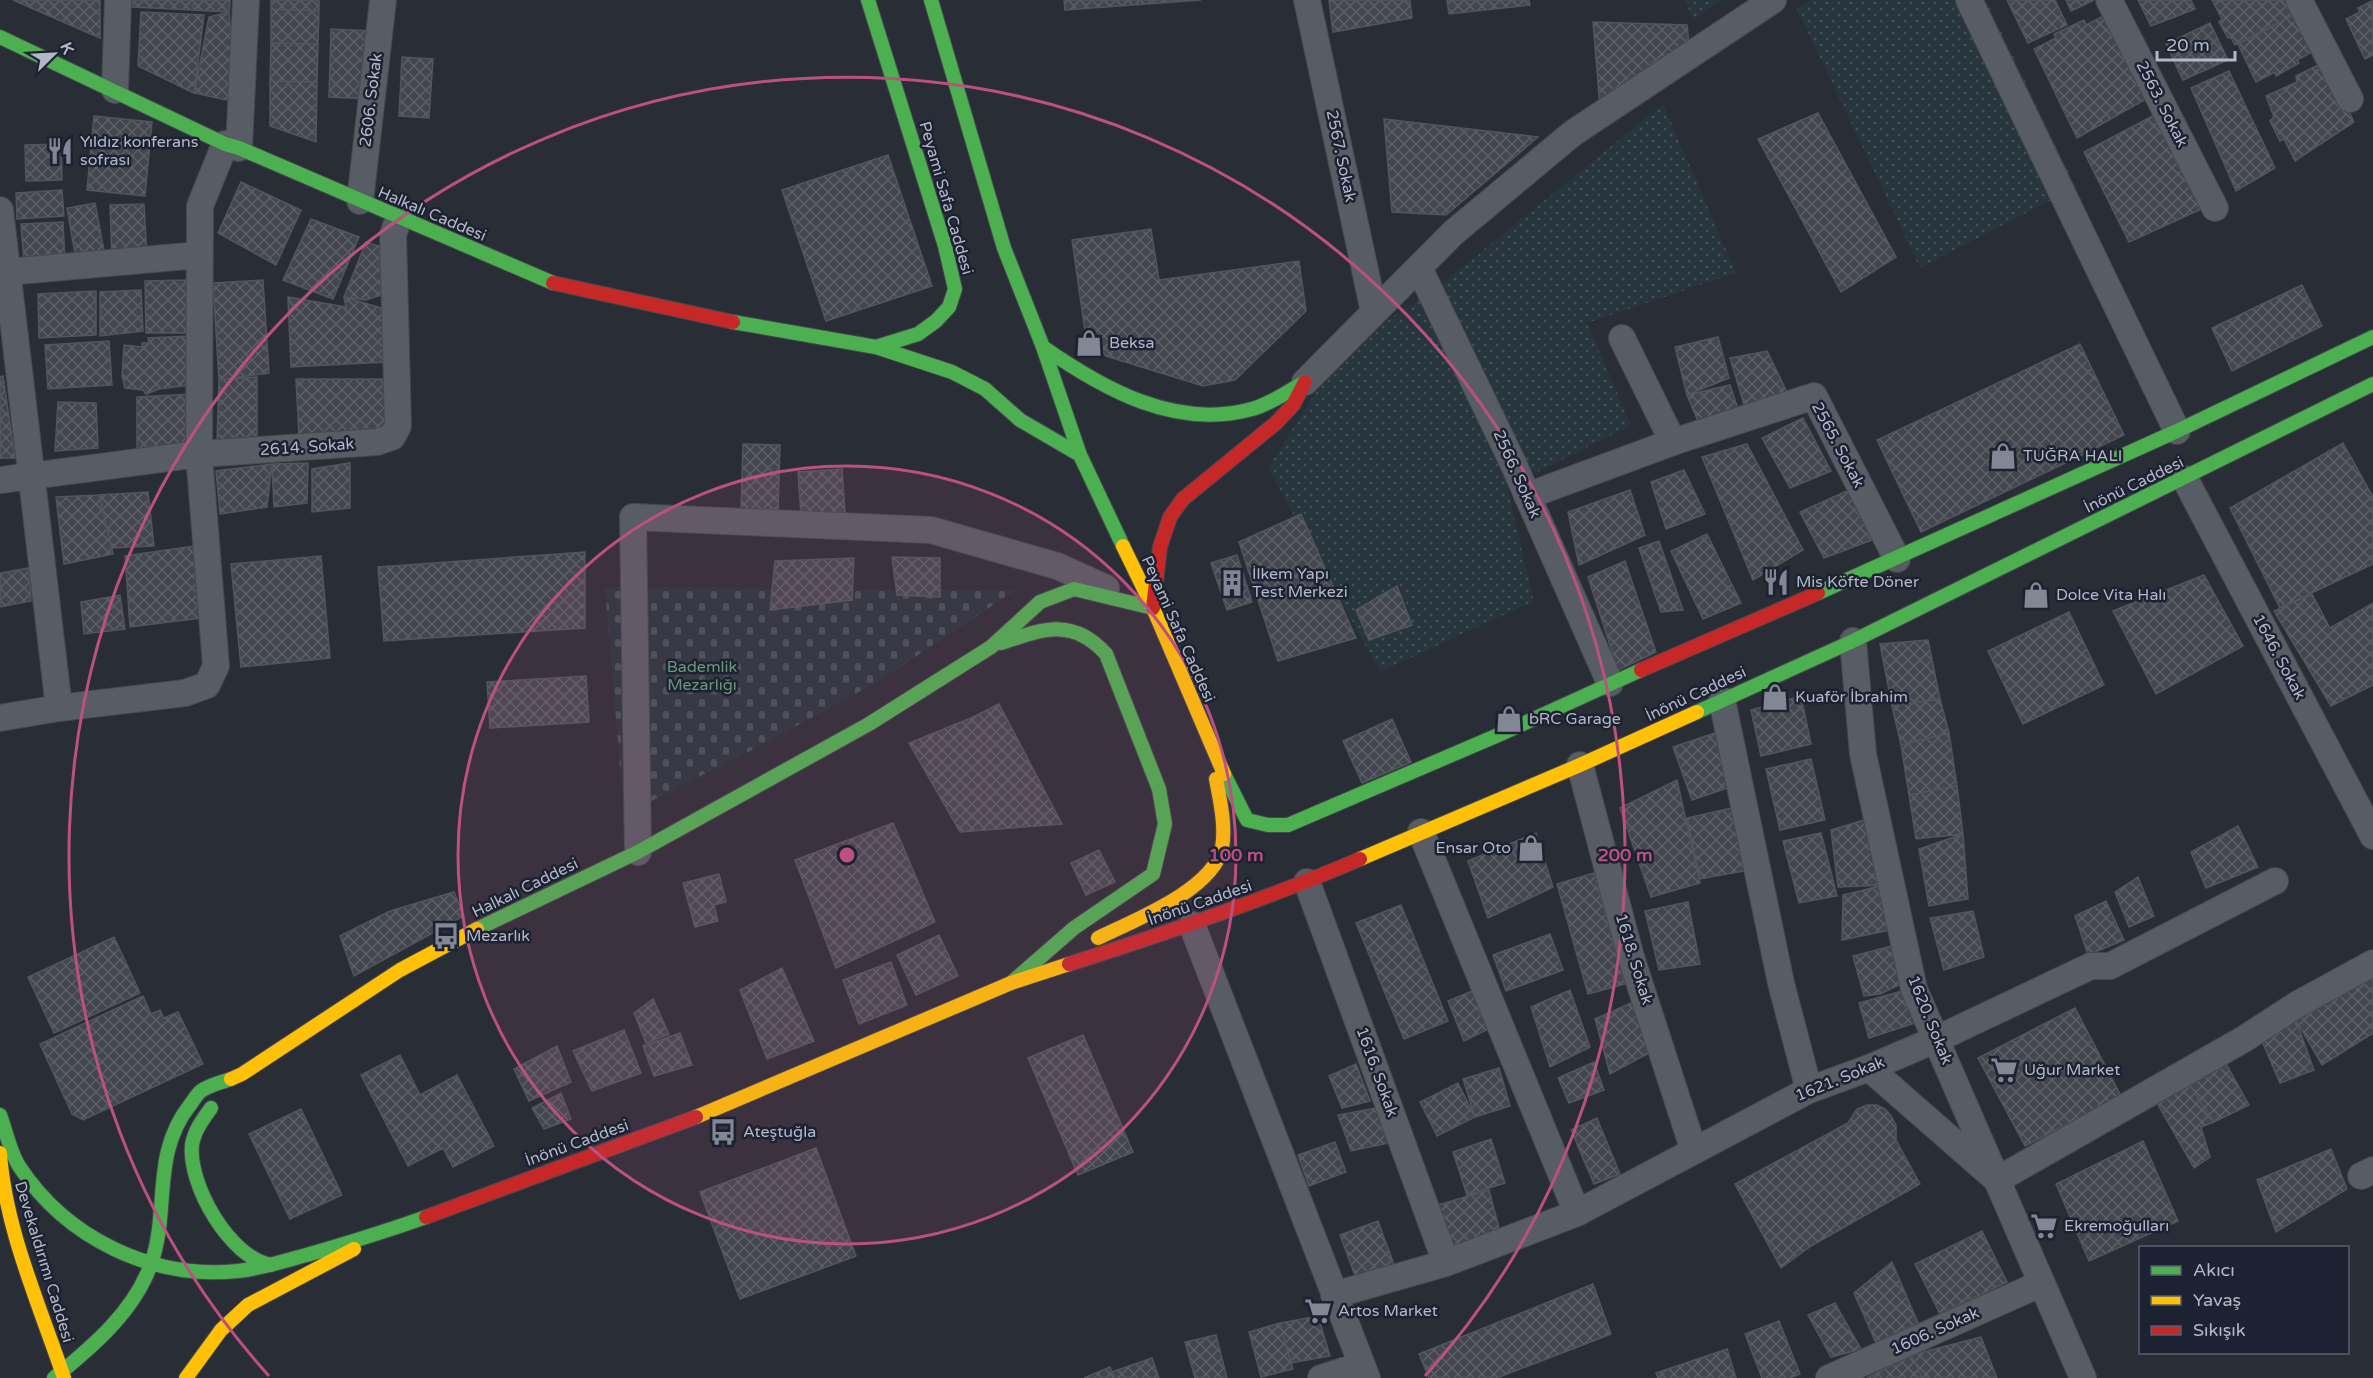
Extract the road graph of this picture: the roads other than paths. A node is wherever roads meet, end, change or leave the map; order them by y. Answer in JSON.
{"nodes":[{"id":1,"x":118,"y":0,"type":"edge"},
{"id":2,"x":246,"y":0,"type":"edge"},
{"id":3,"x":383,"y":0,"type":"edge"},
{"id":4,"x":868,"y":0,"type":"edge"},
{"id":5,"x":931,"y":0,"type":"edge"},
{"id":6,"x":1307,"y":0,"type":"edge"},
{"id":7,"x":1773,"y":0,"type":"edge"},
{"id":8,"x":1969,"y":0,"type":"edge"},
{"id":9,"x":2109,"y":0,"type":"edge"},
{"id":10,"x":2300,"y":0,"type":"edge"},
{"id":11,"x":0,"y":37,"type":"edge"},
{"id":12,"x":114,"y":90,"type":"junction"},
{"id":13,"x":2350,"y":99,"type":"dead end"},
{"id":14,"x":232,"y":146,"type":"junction"},
{"id":15,"x":360,"y":201,"type":"junction"},
{"id":16,"x":2215,"y":208,"type":"dead end"},
{"id":17,"x":0,"y":210,"type":"edge"},
{"id":18,"x":399,"y":217,"type":"junction"},
{"id":19,"x":200,"y":255,"type":"junction"},
{"id":20,"x":1419,"y":268,"type":"junction"},
{"id":21,"x":7,"y":272,"type":"junction"},
{"id":22,"x":1374,"y":312,"type":"junction"},
{"id":23,"x":1622,"y":338,"type":"dead end"},
{"id":24,"x":2373,"y":338,"type":"edge"},
{"id":25,"x":8,"y":340,"type":"edge"},
{"id":26,"x":1043,"y":346,"type":"junction"},
{"id":27,"x":876,"y":348,"type":"junction"},
{"id":28,"x":1305,"y":382,"type":"junction"},
{"id":29,"x":2373,"y":384,"type":"edge"},
{"id":30,"x":2177,"y":431,"type":"junction"},
{"id":31,"x":1673,"y":442,"type":"junction"},
{"id":32,"x":199,"y":454,"type":"junction"},
{"id":33,"x":1080,"y":455,"type":"junction"},
{"id":34,"x":31,"y":477,"type":"junction"},
{"id":35,"x":2185,"y":479,"type":"junction"},
{"id":36,"x":0,"y":480,"type":"edge"},
{"id":37,"x":1527,"y":496,"type":"junction"},
{"id":38,"x":1897,"y":559,"type":"junction"},
{"id":39,"x":1153,"y":608,"type":"junction"},
{"id":40,"x":1853,"y":641,"type":"junction"},
{"id":41,"x":991,"y":647,"type":"junction"},
{"id":42,"x":1610,"y":683,"type":"junction"},
{"id":43,"x":1722,"y":700,"type":"junction"},
{"id":44,"x":59,"y":708,"type":"junction"},
{"id":45,"x":0,"y":718,"type":"edge"},
{"id":46,"x":1213,"y":752,"type":"junction"},
{"id":47,"x":1580,"y":765,"type":"junction"},
{"id":48,"x":1421,"y":832,"type":"junction"},
{"id":49,"x":2373,"y":836,"type":"edge"},
{"id":50,"x":638,"y":852,"type":"junction"},
{"id":51,"x":2275,"y":880,"type":"dead end"},
{"id":52,"x":1307,"y":882,"type":"junction"},
{"id":53,"x":1192,"y":925,"type":"junction"},
{"id":54,"x":2373,"y":963,"type":"edge"},
{"id":55,"x":1011,"y":983,"type":"junction"},
{"id":56,"x":1937,"y":1039,"type":"junction"},
{"id":57,"x":1869,"y":1068,"type":"junction"},
{"id":58,"x":242,"y":1074,"type":"junction"},
{"id":59,"x":1809,"y":1090,"type":"junction"},
{"id":60,"x":0,"y":1115,"type":"edge"},
{"id":61,"x":1695,"y":1151,"type":"junction"},
{"id":62,"x":0,"y":1153,"type":"edge"},
{"id":63,"x":1997,"y":1180,"type":"junction"},
{"id":64,"x":1577,"y":1212,"type":"junction"},
{"id":65,"x":388,"y":1231,"type":"junction"},
{"id":66,"x":1446,"y":1263,"type":"junction"},
{"id":67,"x":151,"y":1264,"type":"junction"},
{"id":68,"x":271,"y":1264,"type":"junction"},
{"id":69,"x":2040,"y":1284,"type":"junction"},
{"id":70,"x":1334,"y":1294,"type":"junction"},
{"id":71,"x":210,"y":1345,"type":"junction"},
{"id":72,"x":1364,"y":1372,"type":"edge"},
{"id":73,"x":60,"y":1376,"type":"edge"},
{"id":74,"x":186,"y":1378,"type":"edge"},
{"id":75,"x":206,"y":1378,"type":"edge"},
{"id":76,"x":1321,"y":1378,"type":"edge"},
{"id":77,"x":1829,"y":1378,"type":"edge"},
{"id":78,"x":2083,"y":1378,"type":"edge"}],
"edges":[{"from":1,"to":12,"type":"street"},
{"from":2,"to":14,"type":"street"},
{"from":3,"to":15,"type":"street","name":"2606. Sokak"},
{"from":4,"to":27,"type":"main road","name":"Peyami Safa Caddesi"},
{"from":5,"to":26,"type":"main road","name":"Peyami Safa Caddesi"},
{"from":6,"to":22,"type":"street","name":"2567. Sokak"},
{"from":7,"to":20,"type":"street"},
{"from":8,"to":30,"type":"street"},
{"from":9,"to":16,"type":"street","name":"2563. Sokak"},
{"from":10,"to":13,"type":"street"},
{"from":11,"to":12,"type":"main road","name":"Halkalı Caddesi"},
{"from":12,"to":14,"type":"main road","name":"Halkalı Caddesi"},
{"from":14,"to":15,"type":"main road","name":"Halkalı Caddesi"},
{"from":14,"to":19,"type":"street"},
{"from":15,"to":18,"type":"main road","name":"Halkalı Caddesi"},
{"from":17,"to":21,"type":"street"},
{"from":18,"to":27,"type":"main road","name":"Halkalı Caddesi"},
{"from":18,"to":32,"type":"street","name":"2614. Sokak"},
{"from":19,"to":21,"type":"street"},
{"from":19,"to":32,"type":"street"},
{"from":20,"to":22,"type":"street"},
{"from":20,"to":37,"type":"street","name":"2566. Sokak"},
{"from":21,"to":25,"type":"street"},
{"from":22,"to":28,"type":"street"},
{"from":23,"to":31,"type":"street"},
{"from":24,"to":30,"type":"main road","name":"İnönü Caddesi"},
{"from":25,"to":34,"type":"street"},
{"from":26,"to":28,"type":"main road"},
{"from":26,"to":33,"type":"main road","name":"Peyami Safa Caddesi"},
{"from":27,"to":33,"type":"main road"},
{"from":28,"to":39,"type":"main road"},
{"from":29,"to":35,"type":"main road","name":"İnönü Caddesi"},
{"from":30,"to":38,"type":"main road","name":"İnönü Caddesi"},
{"from":31,"to":37,"type":"street","name":"2565. Sokak"},
{"from":31,"to":38,"type":"street","name":"2565. Sokak"},
{"from":32,"to":34,"type":"street","name":"2614. Sokak"},
{"from":32,"to":44,"type":"street"},
{"from":33,"to":39,"type":"main road","name":"Peyami Safa Caddesi"},
{"from":34,"to":36,"type":"street","name":"2614. Sokak"},
{"from":34,"to":44,"type":"street"},
{"from":35,"to":40,"type":"main road","name":"İnönü Caddesi"},
{"from":35,"to":49,"type":"street","name":"1646. Sokak"},
{"from":37,"to":42,"type":"street","name":"2566. Sokak"},
{"from":38,"to":42,"type":"main road","name":"İnönü Caddesi"},
{"from":39,"to":41,"type":"main road","name":"Halkalı Caddesi"},
{"from":39,"to":46,"type":"main road","name":"Peyami Safa Caddesi"},
{"from":39,"to":50,"type":"street"},
{"from":40,"to":43,"type":"main road","name":"İnönü Caddesi"},
{"from":40,"to":56,"type":"street","name":"1620. Sokak"},
{"from":41,"to":50,"type":"main road","name":"Halkalı Caddesi"},
{"from":41,"to":55,"type":"main road","name":"İnönü Caddesi"},
{"from":42,"to":46,"type":"main road","name":"İnönü Caddesi"},
{"from":43,"to":47,"type":"main road","name":"İnönü Caddesi"},
{"from":43,"to":59,"type":"street"},
{"from":44,"to":45,"type":"street"},
{"from":46,"to":55,"type":"main road"},
{"from":47,"to":48,"type":"main road","name":"İnönü Caddesi"},
{"from":47,"to":61,"type":"street","name":"1618. Sokak"},
{"from":48,"to":52,"type":"main road","name":"İnönü Caddesi"},
{"from":48,"to":64,"type":"street"},
{"from":50,"to":58,"type":"main road","name":"Halkalı Caddesi"},
{"from":51,"to":56,"type":"street","name":"1621. Sokak"},
{"from":52,"to":53,"type":"main road","name":"İnönü Caddesi"},
{"from":52,"to":66,"type":"street","name":"1616. Sokak"},
{"from":53,"to":55,"type":"main road","name":"İnönü Caddesi"},
{"from":53,"to":70,"type":"street"},
{"from":54,"to":63,"type":"street"},
{"from":55,"to":65,"type":"main road","name":"İnönü Caddesi"},
{"from":56,"to":57,"type":"street","name":"1621. Sokak"},
{"from":56,"to":63,"type":"street","name":"1620. Sokak"},
{"from":57,"to":59,"type":"street","name":"1621. Sokak"},
{"from":57,"to":63,"type":"street"},
{"from":58,"to":67,"type":"main road","name":"Halkalı Caddesi"},
{"from":58,"to":68,"type":"main road"},
{"from":59,"to":61,"type":"street","name":"1621. Sokak"},
{"from":60,"to":67,"type":"main road"},
{"from":61,"to":64,"type":"street","name":"1621. Sokak"},
{"from":62,"to":73,"type":"main road","name":"Devekaldırımı Caddesi"},
{"from":63,"to":69,"type":"street","name":"1620. Sokak"},
{"from":64,"to":66,"type":"street","name":"1621. Sokak"},
{"from":65,"to":68,"type":"main road"},
{"from":65,"to":71,"type":"main road","name":"İnönü Caddesi"},
{"from":66,"to":70,"type":"street","name":"1621. Sokak"},
{"from":67,"to":68,"type":"main road"},
{"from":67,"to":73,"type":"main road","name":"Halkalı Caddesi"},
{"from":69,"to":77,"type":"street","name":"1606. Sokak"},
{"from":69,"to":78,"type":"street","name":"1620. Sokak"},
{"from":70,"to":72,"type":"street"},
{"from":71,"to":74,"type":"main road","name":"İnönü Caddesi"},
{"from":71,"to":75,"type":"main road"},
{"from":72,"to":76,"type":"street"}]}
